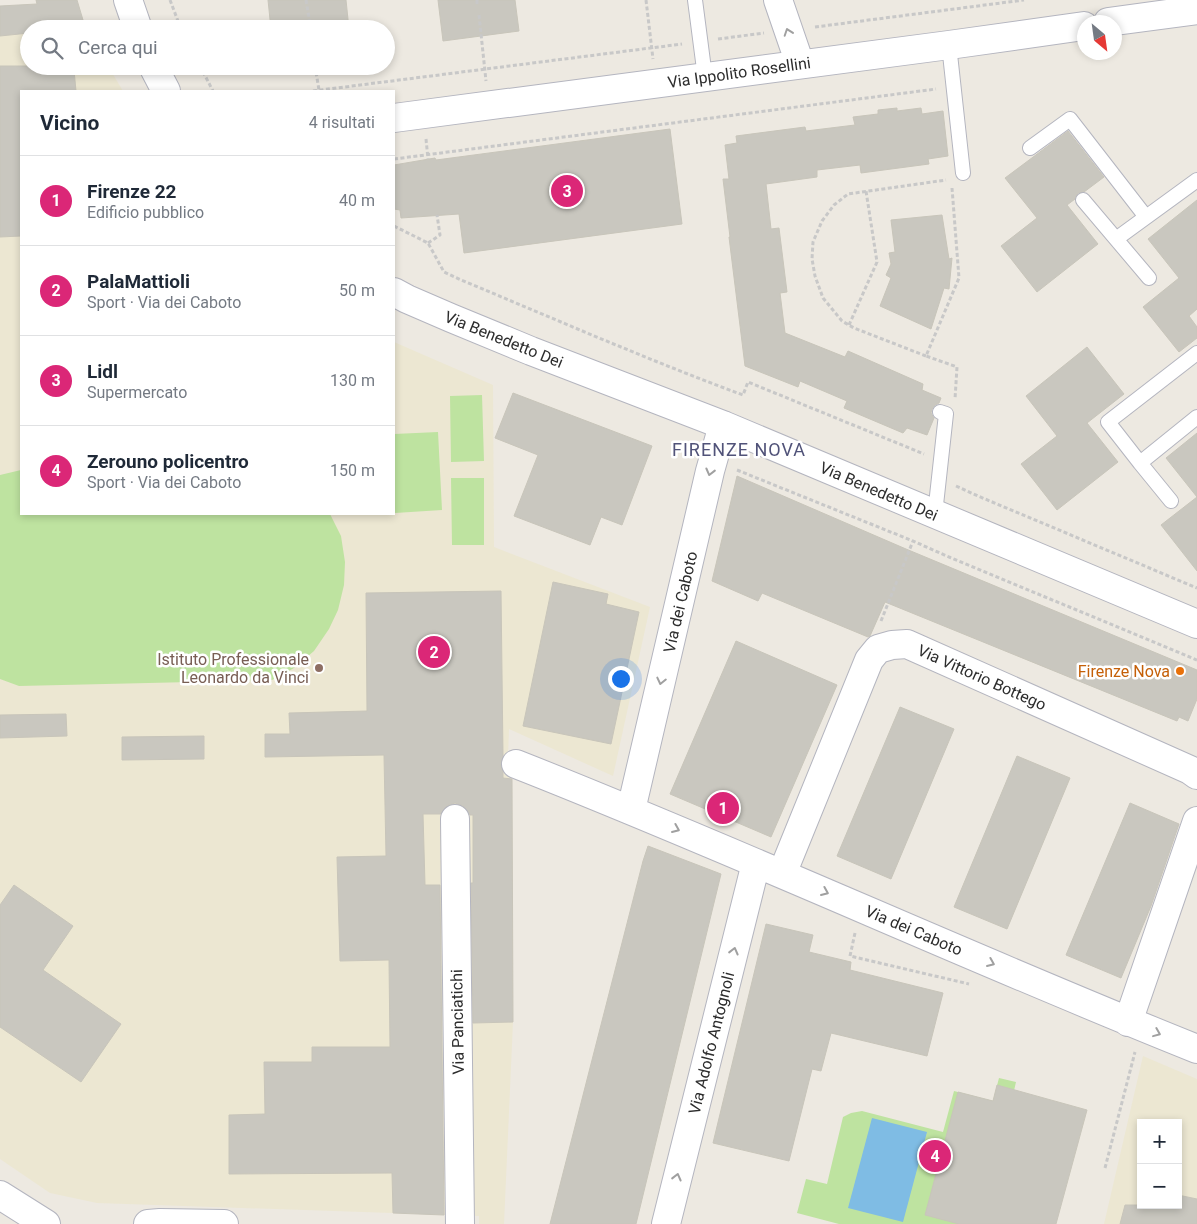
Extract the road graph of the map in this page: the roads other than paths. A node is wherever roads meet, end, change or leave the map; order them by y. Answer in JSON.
{"nodes":[{"id":1,"x":128,"y":0,"type":"edge"},
{"id":2,"x":695,"y":0,"type":"edge"},
{"id":3,"x":778,"y":0,"type":"edge"},
{"id":4,"x":1197,"y":10,"type":"edge"},
{"id":5,"x":135,"y":20,"type":"edge"},
{"id":6,"x":1122,"y":20,"type":"edge"},
{"id":7,"x":1077,"y":27,"type":"edge"},
{"id":8,"x":949,"y":45,"type":"junction"},
{"id":9,"x":800,"y":64,"type":"junction"},
{"id":10,"x":158,"y":75,"type":"edge"},
{"id":11,"x":705,"y":77,"type":"junction"},
{"id":12,"x":166,"y":90,"type":"edge"},
{"id":13,"x":395,"y":118,"type":"edge"},
{"id":14,"x":1030,"y":148,"type":"dead end"},
{"id":15,"x":963,"y":173,"type":"dead end"},
{"id":16,"x":1197,"y":180,"type":"edge"},
{"id":17,"x":1083,"y":200,"type":"dead end"},
{"id":18,"x":1146,"y":218,"type":"junction"},
{"id":19,"x":1116,"y":239,"type":"junction"},
{"id":20,"x":1149,"y":278,"type":"dead end"},
{"id":21,"x":395,"y":292,"type":"edge"},
{"id":22,"x":1197,"y":353,"type":"edge"},
{"id":23,"x":940,"y":412,"type":"dead end"},
{"id":24,"x":1197,"y":417,"type":"edge"},
{"id":25,"x":724,"y":425,"type":"junction"},
{"id":26,"x":1140,"y":462,"type":"junction"},
{"id":27,"x":1171,"y":501,"type":"dead end"},
{"id":28,"x":935,"y":514,"type":"junction"},
{"id":29,"x":1197,"y":624,"type":"edge"},
{"id":30,"x":516,"y":764,"type":"dead end"},
{"id":31,"x":1197,"y":776,"type":"edge"},
{"id":32,"x":631,"y":810,"type":"junction"},
{"id":33,"x":454,"y":819,"type":"dead end"},
{"id":34,"x":1197,"y":821,"type":"edge"},
{"id":35,"x":756,"y":863,"type":"junction"},
{"id":36,"x":782,"y":874,"type":"junction"},
{"id":37,"x":1133,"y":1034,"type":"junction"},
{"id":38,"x":1197,"y":1049,"type":"edge"},
{"id":39,"x":0,"y":1195,"type":"edge"},
{"id":40,"x":46,"y":1224,"type":"edge"},
{"id":41,"x":148,"y":1224,"type":"edge"},
{"id":42,"x":224,"y":1224,"type":"edge"},
{"id":43,"x":460,"y":1224,"type":"edge"},
{"id":44,"x":666,"y":1224,"type":"edge"}],
"edges":[{"from":1,"to":5,"type":"street"},
{"from":2,"to":11,"type":"lane"},
{"from":9,"to":3,"type":"street","one_way":true},
{"from":4,"to":6,"type":"street"},
{"from":7,"to":8,"type":"street","name":"Via Ippolito Rosellini"},
{"from":8,"to":9,"type":"street","name":"Via Ippolito Rosellini"},
{"from":8,"to":15,"type":"lane"},
{"from":9,"to":11,"type":"street","name":"Via Ippolito Rosellini"},
{"from":10,"to":12,"type":"street"},
{"from":11,"to":13,"type":"street","name":"Via Ippolito Rosellini"},
{"from":14,"to":18,"type":"lane"},
{"from":16,"to":18,"type":"lane"},
{"from":17,"to":19,"type":"lane"},
{"from":18,"to":19,"type":"lane"},
{"from":19,"to":20,"type":"lane"},
{"from":21,"to":25,"type":"street","name":"Via Benedetto Dei"},
{"from":22,"to":26,"type":"lane"},
{"from":23,"to":28,"type":"lane"},
{"from":24,"to":26,"type":"lane"},
{"from":25,"to":28,"type":"street","name":"Via Benedetto Dei"},
{"from":25,"to":32,"type":"street","name":"Via dei Caboto","one_way":true},
{"from":26,"to":27,"type":"lane"},
{"from":28,"to":29,"type":"street","name":"Via Benedetto Dei"},
{"from":30,"to":32,"type":"street","name":"Via dei Caboto"},
{"from":31,"to":36,"type":"street","name":"Via Vittorio Bottego"},
{"from":32,"to":35,"type":"street","name":"Via dei Caboto","one_way":true},
{"from":33,"to":43,"type":"street","name":"Via Panciatichi"},
{"from":34,"to":37,"type":"street"},
{"from":35,"to":36,"type":"street","name":"Via dei Caboto"},
{"from":44,"to":35,"type":"street","name":"Via Adolfo Antognoli","one_way":true},
{"from":36,"to":37,"type":"street","name":"Via dei Caboto","one_way":true},
{"from":37,"to":38,"type":"street","name":"Via dei Caboto","one_way":true},
{"from":39,"to":40,"type":"street"},
{"from":41,"to":42,"type":"street"}]}
